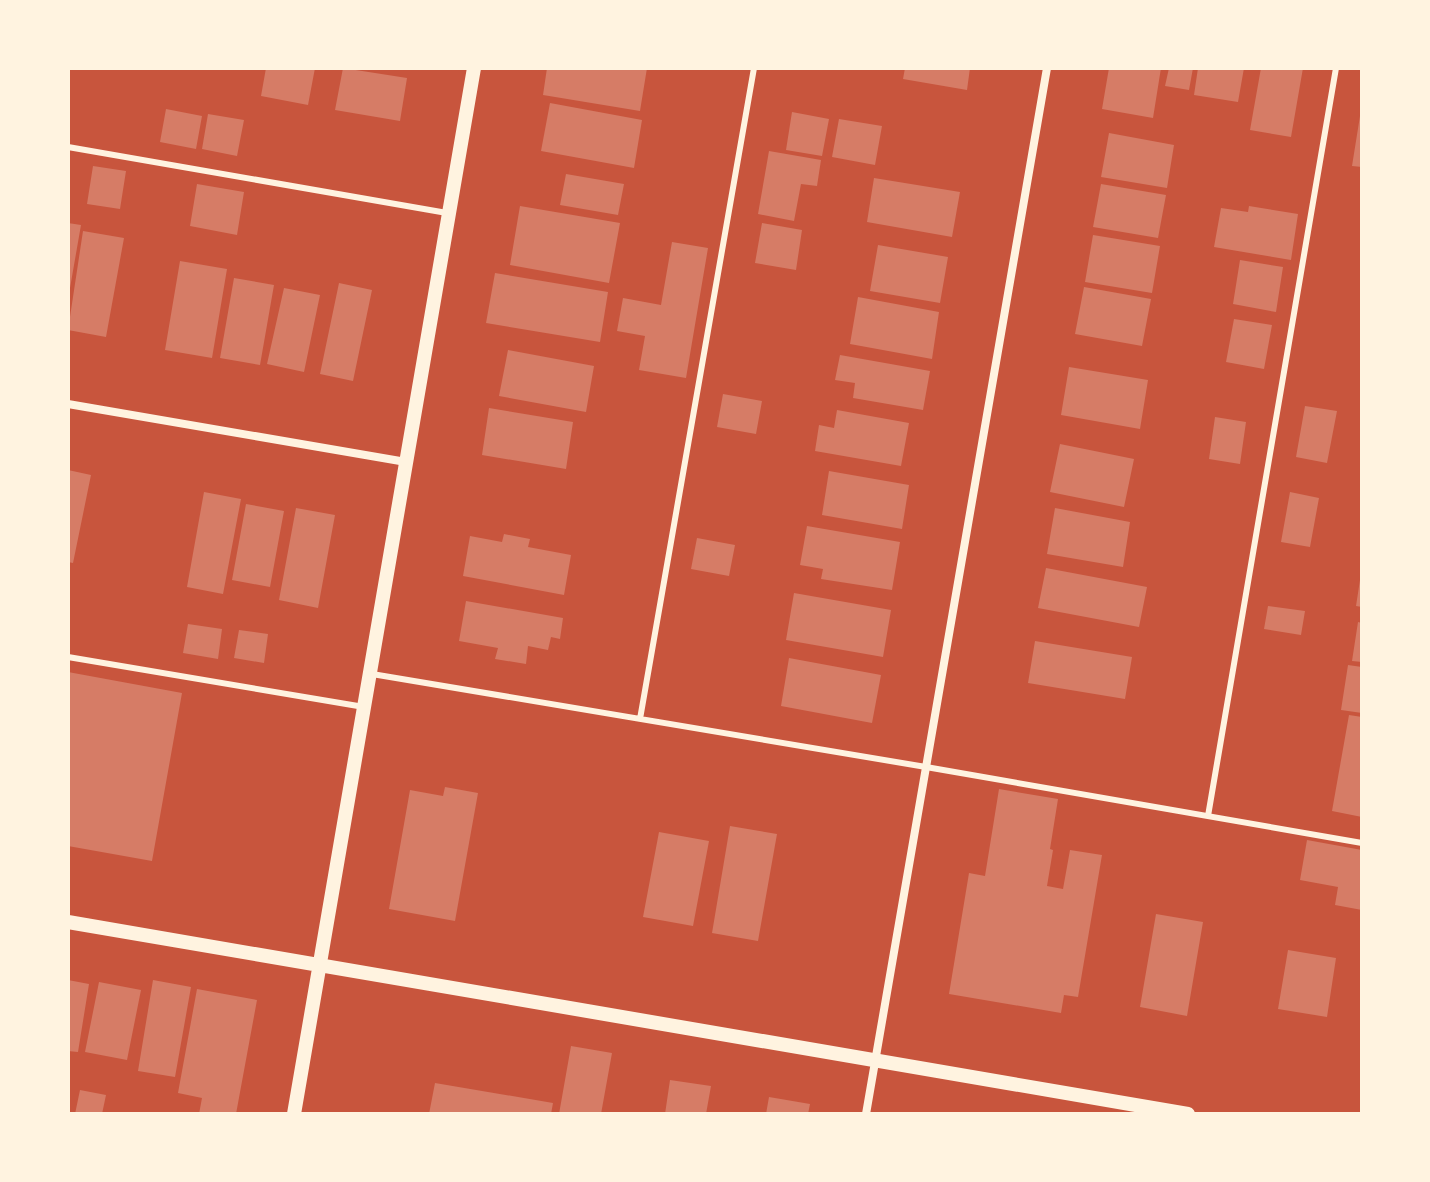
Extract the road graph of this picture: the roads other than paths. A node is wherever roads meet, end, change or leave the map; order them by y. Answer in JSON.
{"nodes":[{"id":1,"x":474,"y":68,"type":"edge"},
{"id":2,"x":754,"y":68,"type":"edge"},
{"id":3,"x":1047,"y":68,"type":"edge"},
{"id":4,"x":1336,"y":68,"type":"edge"},
{"id":5,"x":68,"y":147,"type":"edge"},
{"id":6,"x":449,"y":214,"type":"junction"},
{"id":7,"x":68,"y":404,"type":"edge"},
{"id":8,"x":406,"y":462,"type":"junction"},
{"id":9,"x":68,"y":657,"type":"edge"},
{"id":10,"x":370,"y":674,"type":"junction"},
{"id":11,"x":364,"y":707,"type":"junction"},
{"id":12,"x":640,"y":719,"type":"junction"},
{"id":13,"x":926,"y":767,"type":"junction"},
{"id":14,"x":1208,"y":816,"type":"junction"},
{"id":15,"x":1362,"y":843,"type":"edge"},
{"id":16,"x":68,"y":922,"type":"edge"},
{"id":17,"x":319,"y":965,"type":"junction"},
{"id":18,"x":875,"y":1060,"type":"junction"},
{"id":19,"x":1152,"y":1111,"type":"edge"},
{"id":20,"x":294,"y":1114,"type":"edge"},
{"id":21,"x":866,"y":1114,"type":"edge"},
{"id":22,"x":1188,"y":1114,"type":"edge"}],
"edges":[{"from":1,"to":6,"type":"street"},
{"from":2,"to":12,"type":"lane"},
{"from":3,"to":13,"type":"street"},
{"from":4,"to":14,"type":"lane"},
{"from":5,"to":6,"type":"lane"},
{"from":6,"to":8,"type":"street"},
{"from":7,"to":8,"type":"street"},
{"from":8,"to":10,"type":"street"},
{"from":9,"to":11,"type":"lane"},
{"from":10,"to":11,"type":"street"},
{"from":10,"to":12,"type":"lane"},
{"from":11,"to":17,"type":"street"},
{"from":12,"to":13,"type":"lane"},
{"from":13,"to":14,"type":"lane"},
{"from":13,"to":18,"type":"street"},
{"from":14,"to":15,"type":"lane"},
{"from":16,"to":17,"type":"street"},
{"from":17,"to":18,"type":"street"},
{"from":17,"to":20,"type":"street"},
{"from":18,"to":19,"type":"street"},
{"from":18,"to":21,"type":"street"},
{"from":19,"to":22,"type":"street"}]}
